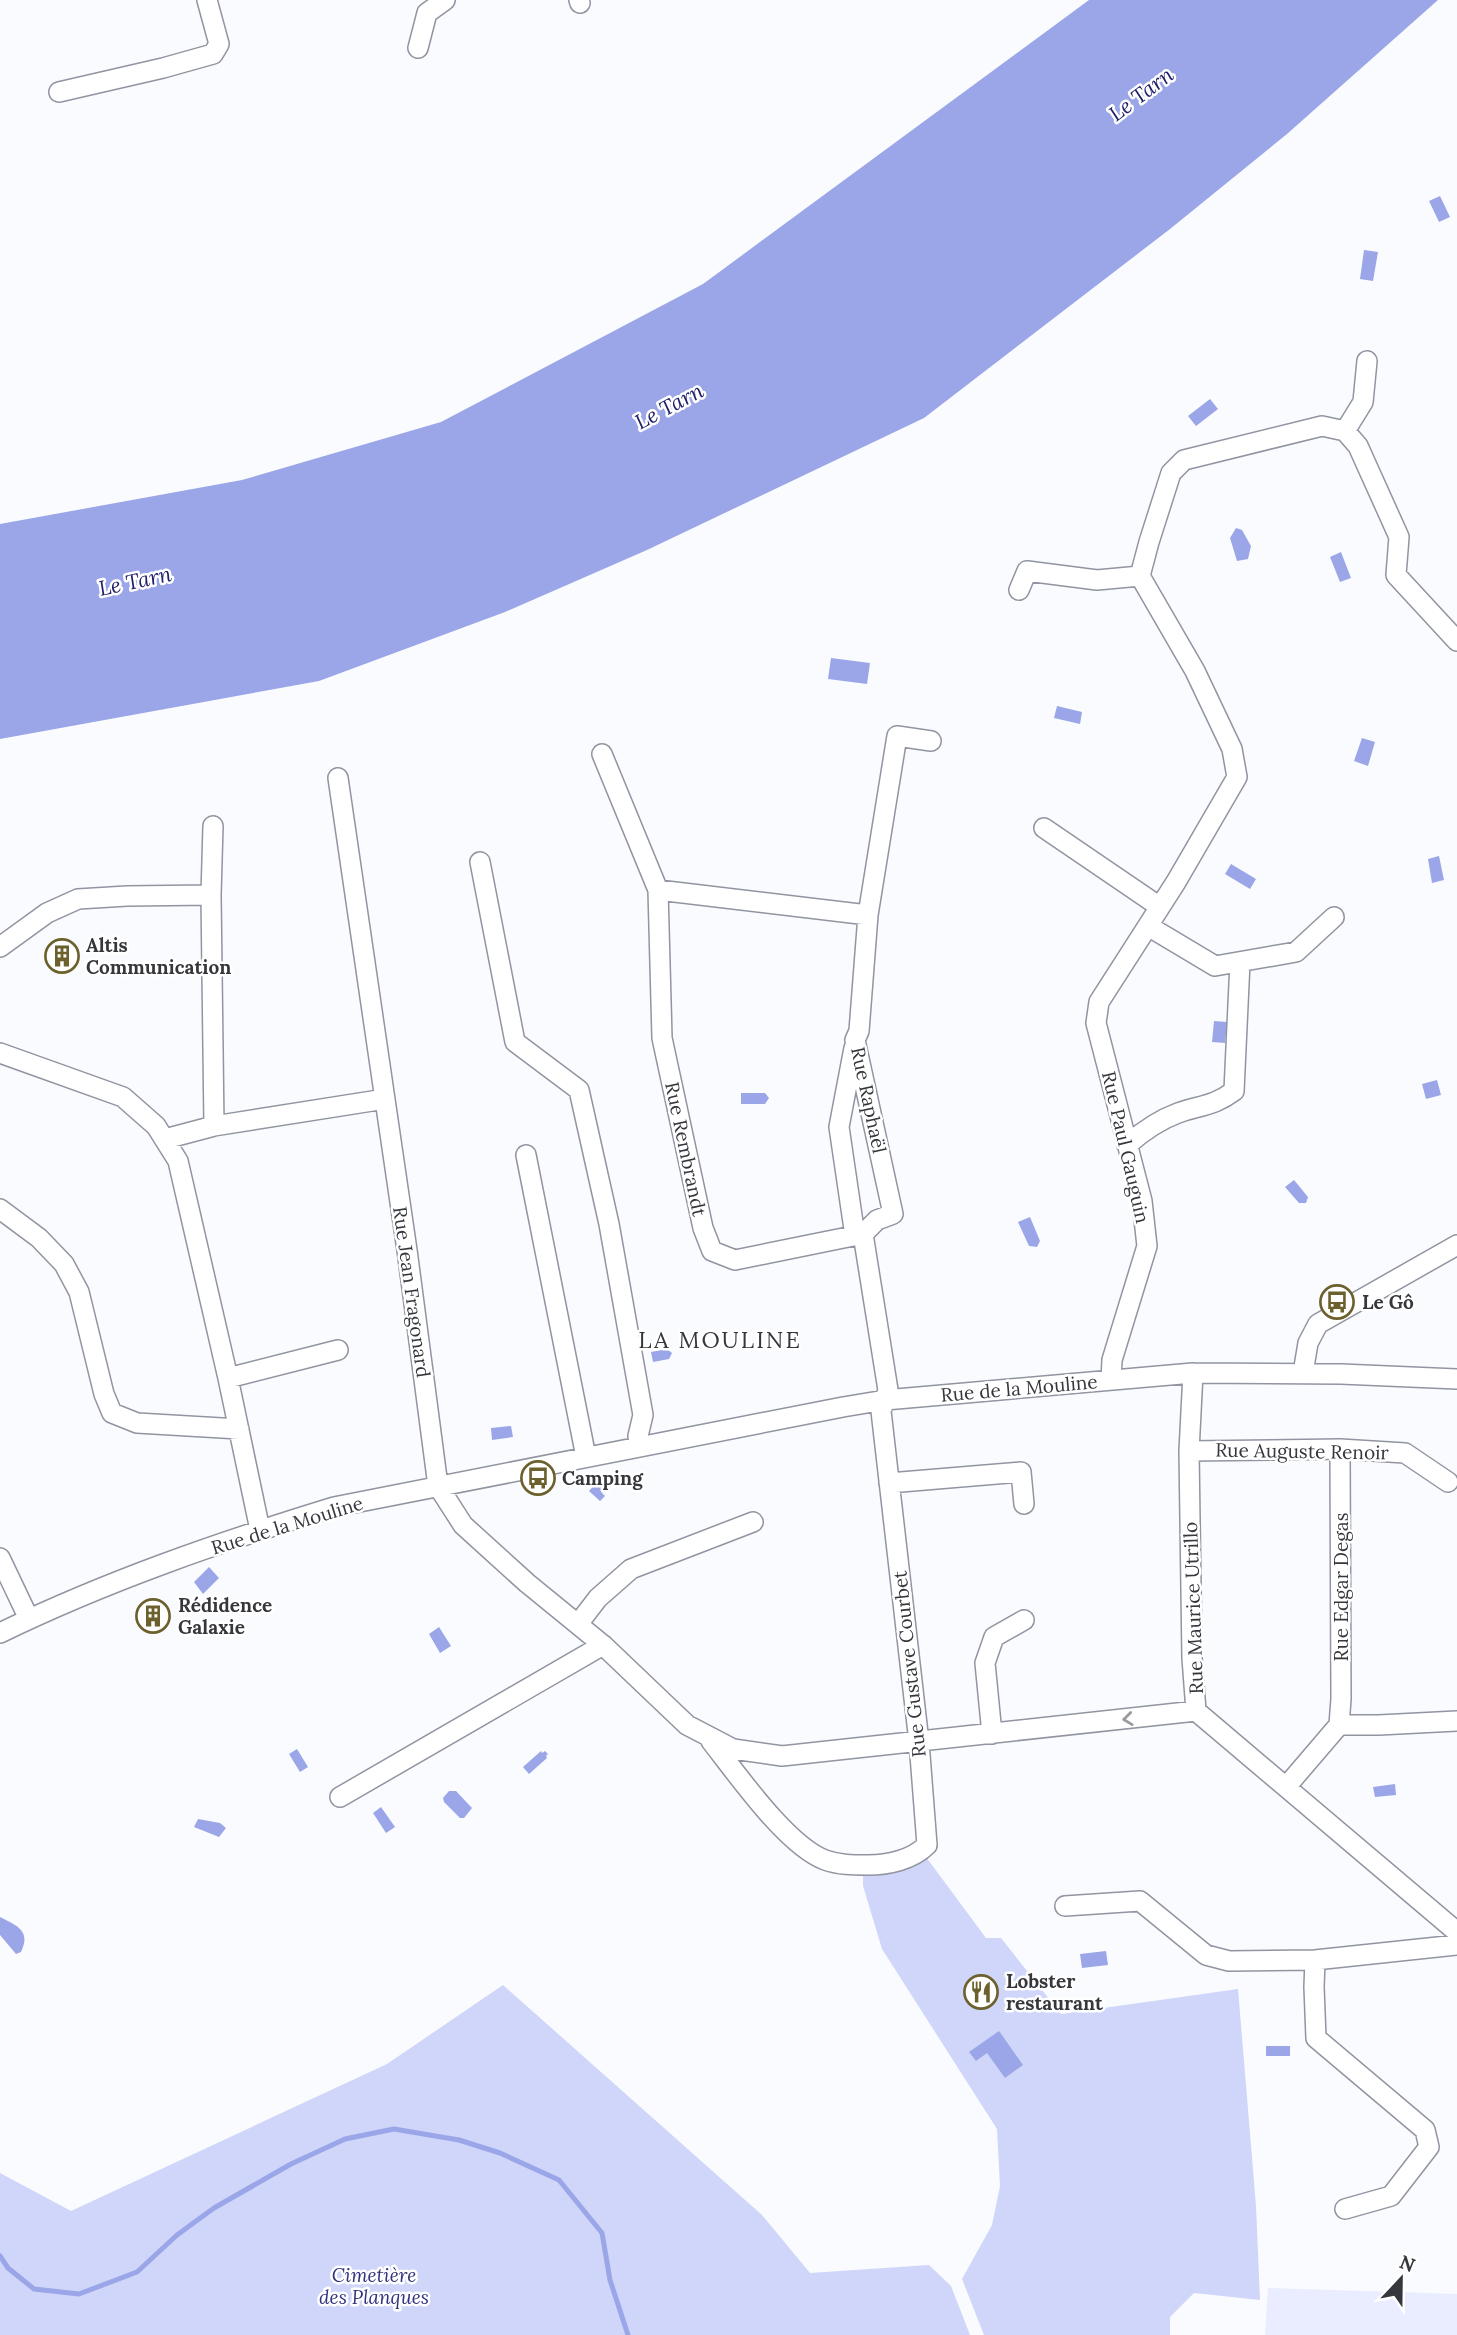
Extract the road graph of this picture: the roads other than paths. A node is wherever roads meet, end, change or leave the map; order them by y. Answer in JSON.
{"nodes":[{"id":1,"x":207,"y":0,"type":"edge"},
{"id":2,"x":445,"y":0,"type":"edge"},
{"id":3,"x":418,"y":48,"type":"dead end"},
{"id":4,"x":58,"y":92,"type":"dead end"},
{"id":5,"x":1367,"y":361,"type":"dead end"},
{"id":6,"x":1345,"y":431,"type":"junction"},
{"id":7,"x":1140,"y":576,"type":"junction"},
{"id":8,"x":1019,"y":590,"type":"dead end"},
{"id":9,"x":1457,"y":641,"type":"edge"},
{"id":10,"x":931,"y":741,"type":"dead end"},
{"id":11,"x":602,"y":754,"type":"dead end"},
{"id":12,"x":338,"y":778,"type":"dead end"},
{"id":13,"x":214,"y":826,"type":"dead end"},
{"id":14,"x":1044,"y":828,"type":"dead end"},
{"id":15,"x":480,"y":862,"type":"dead end"},
{"id":16,"x":658,"y":890,"type":"junction"},
{"id":17,"x":211,"y":895,"type":"junction"},
{"id":18,"x":1160,"y":907,"type":"junction"},
{"id":19,"x":868,"y":915,"type":"junction"},
{"id":20,"x":1334,"y":917,"type":"dead end"},
{"id":21,"x":1148,"y":926,"type":"junction"},
{"id":22,"x":0,"y":947,"type":"edge"},
{"id":23,"x":1240,"y":962,"type":"junction"},
{"id":24,"x":855,"y":1040,"type":"junction"},
{"id":25,"x":0,"y":1053,"type":"edge"},
{"id":26,"x":385,"y":1099,"type":"junction"},
{"id":27,"x":214,"y":1126,"type":"junction"},
{"id":28,"x":165,"y":1139,"type":"junction"},
{"id":29,"x":1127,"y":1145,"type":"junction"},
{"id":30,"x":526,"y":1155,"type":"dead end"},
{"id":31,"x":0,"y":1209,"type":"edge"},
{"id":32,"x":859,"y":1235,"type":"junction"},
{"id":33,"x":1457,"y":1245,"type":"edge"},
{"id":34,"x":338,"y":1350,"type":"dead end"},
{"id":35,"x":1193,"y":1373,"type":"junction"},
{"id":36,"x":1303,"y":1373,"type":"junction"},
{"id":37,"x":228,"y":1378,"type":"junction"},
{"id":38,"x":1457,"y":1379,"type":"edge"},
{"id":39,"x":1111,"y":1380,"type":"junction"},
{"id":40,"x":885,"y":1400,"type":"junction"},
{"id":41,"x":239,"y":1429,"type":"junction"},
{"id":42,"x":639,"y":1446,"type":"junction"},
{"id":43,"x":1340,"y":1449,"type":"junction"},
{"id":44,"x":1189,"y":1451,"type":"junction"},
{"id":45,"x":586,"y":1457,"type":"junction"},
{"id":46,"x":1448,"y":1482,"type":"dead end"},
{"id":47,"x":889,"y":1483,"type":"junction"},
{"id":48,"x":438,"y":1486,"type":"junction"},
{"id":49,"x":1024,"y":1504,"type":"dead end"},
{"id":50,"x":753,"y":1522,"type":"dead end"},
{"id":51,"x":260,"y":1530,"type":"junction"},
{"id":52,"x":0,"y":1558,"type":"edge"},
{"id":53,"x":29,"y":1619,"type":"junction"},
{"id":54,"x":1024,"y":1620,"type":"dead end"},
{"id":55,"x":578,"y":1624,"type":"junction"},
{"id":56,"x":0,"y":1633,"type":"edge"},
{"id":57,"x":603,"y":1645,"type":"junction"},
{"id":58,"x":1196,"y":1711,"type":"junction"},
{"id":59,"x":1457,"y":1721,"type":"edge"},
{"id":60,"x":1339,"y":1725,"type":"junction"},
{"id":61,"x":992,"y":1734,"type":"junction"},
{"id":62,"x":706,"y":1735,"type":"junction"},
{"id":63,"x":919,"y":1742,"type":"junction"},
{"id":64,"x":1286,"y":1787,"type":"junction"},
{"id":65,"x":340,"y":1797,"type":"dead end"},
{"id":66,"x":1065,"y":1906,"type":"dead end"},
{"id":67,"x":1457,"y":1932,"type":"edge"},
{"id":68,"x":1457,"y":1945,"type":"edge"},
{"id":69,"x":1315,"y":1960,"type":"junction"},
{"id":70,"x":1345,"y":2209,"type":"dead end"}],
"edges":[{"from":1,"to":4,"type":"street"},
{"from":2,"to":3,"type":"street"},
{"from":5,"to":6,"type":"street"},
{"from":6,"to":7,"type":"street"},
{"from":6,"to":9,"type":"street"},
{"from":7,"to":8,"type":"street"},
{"from":7,"to":18,"type":"street","name":"Rue Paul Gauguin"},
{"from":10,"to":19,"type":"street","name":"Rue Raphaël"},
{"from":11,"to":16,"type":"street","name":"Rue Rembrandt"},
{"from":12,"to":26,"type":"street","name":"Rue Jean Fragonard"},
{"from":13,"to":17,"type":"street"},
{"from":14,"to":18,"type":"street"},
{"from":15,"to":42,"type":"street"},
{"from":16,"to":19,"type":"street"},
{"from":16,"to":32,"type":"street","name":"Rue Rembrandt"},
{"from":17,"to":22,"type":"street"},
{"from":17,"to":27,"type":"street"},
{"from":18,"to":21,"type":"street","name":"Rue Paul Gauguin"},
{"from":19,"to":24,"type":"street","name":"Rue Raphaël"},
{"from":20,"to":23,"type":"street"},
{"from":21,"to":23,"type":"street"},
{"from":21,"to":29,"type":"street","name":"Rue Paul Gauguin"},
{"from":23,"to":29,"type":"street"},
{"from":24,"to":32,"type":"street"},
{"from":24,"to":32,"type":"street","name":"Rue Raphaël"},
{"from":25,"to":28,"type":"street"},
{"from":26,"to":27,"type":"street"},
{"from":26,"to":48,"type":"street","name":"Rue Jean Fragonard"},
{"from":27,"to":28,"type":"street"},
{"from":28,"to":37,"type":"street"},
{"from":29,"to":39,"type":"street","name":"Rue Paul Gauguin"},
{"from":30,"to":45,"type":"street"},
{"from":31,"to":41,"type":"street"},
{"from":32,"to":40,"type":"street"},
{"from":33,"to":36,"type":"street"},
{"from":34,"to":37,"type":"street"},
{"from":35,"to":36,"type":"street","name":"Rue de la Mouline"},
{"from":35,"to":39,"type":"street","name":"Rue de la Mouline"},
{"from":35,"to":44,"type":"street","name":"Rue Maurice Utrillo"},
{"from":36,"to":38,"type":"street","name":"Rue de la Mouline"},
{"from":37,"to":41,"type":"street"},
{"from":39,"to":40,"type":"street","name":"Rue de la Mouline"},
{"from":40,"to":42,"type":"street","name":"Rue de la Mouline"},
{"from":40,"to":47,"type":"street","name":"Rue Gustave Courbet"},
{"from":41,"to":51,"type":"street"},
{"from":42,"to":45,"type":"street","name":"Rue de la Mouline"},
{"from":43,"to":44,"type":"street","name":"Rue Auguste Renoir"},
{"from":43,"to":46,"type":"street","name":"Rue Auguste Renoir"},
{"from":43,"to":60,"type":"street","name":"Rue Edgar Degas"},
{"from":44,"to":58,"type":"street","name":"Rue Maurice Utrillo"},
{"from":45,"to":48,"type":"street","name":"Rue de la Mouline"},
{"from":47,"to":49,"type":"street"},
{"from":47,"to":63,"type":"street","name":"Rue Gustave Courbet"},
{"from":48,"to":51,"type":"street","name":"Rue de la Mouline"},
{"from":48,"to":55,"type":"street"},
{"from":50,"to":55,"type":"street"},
{"from":51,"to":53,"type":"street","name":"Rue de la Mouline"},
{"from":52,"to":53,"type":"street"},
{"from":53,"to":56,"type":"street","name":"Rue de la Mouline"},
{"from":54,"to":61,"type":"street"},
{"from":55,"to":57,"type":"street"},
{"from":57,"to":62,"type":"street"},
{"from":57,"to":65,"type":"street"},
{"from":58,"to":61,"type":"street","one_way":true},
{"from":58,"to":64,"type":"street","name":"Rue Maurice Utrillo"},
{"from":59,"to":60,"type":"street"},
{"from":60,"to":64,"type":"street"},
{"from":61,"to":63,"type":"street"},
{"from":62,"to":63,"type":"street"},
{"from":62,"to":63,"type":"street","name":"Rue Gustave Courbet"},
{"from":64,"to":67,"type":"street","name":"Rue Maurice Utrillo"},
{"from":66,"to":69,"type":"street"},
{"from":68,"to":69,"type":"street"},
{"from":69,"to":70,"type":"street"}]}
